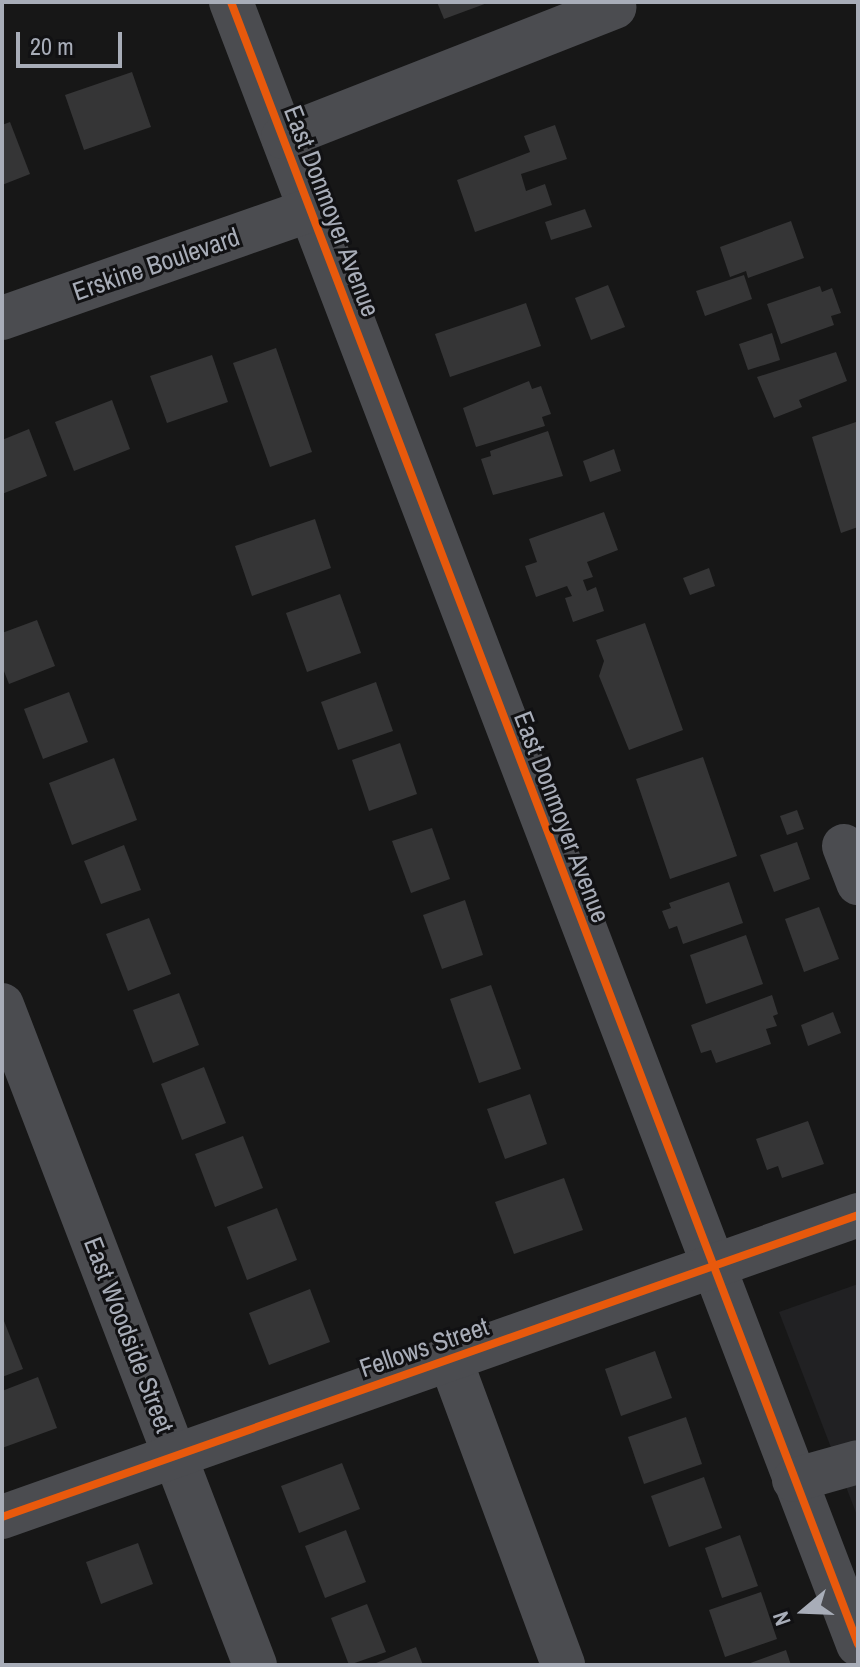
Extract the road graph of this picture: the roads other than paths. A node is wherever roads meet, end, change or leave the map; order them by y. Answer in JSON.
{"nodes":[{"id":1,"x":231,"y":2,"type":"edge"},
{"id":2,"x":614,"y":7,"type":"dead end"},
{"id":3,"x":283,"y":137,"type":"junction"},
{"id":4,"x":311,"y":210,"type":"junction"},
{"id":5,"x":2,"y":318,"type":"edge"},
{"id":6,"x":2,"y":1005,"type":"edge"},
{"id":7,"x":858,"y":1215,"type":"edge"},
{"id":8,"x":712,"y":1268,"type":"junction"},
{"id":9,"x":450,"y":1359,"type":"junction"},
{"id":10,"x":176,"y":1456,"type":"junction"},
{"id":11,"x":858,"y":1462,"type":"edge"},
{"id":12,"x":794,"y":1480,"type":"junction"},
{"id":13,"x":2,"y":1517,"type":"edge"},
{"id":14,"x":858,"y":1644,"type":"edge"},
{"id":15,"x":255,"y":1665,"type":"edge"},
{"id":16,"x":563,"y":1665,"type":"edge"}],
"edges":[{"from":1,"to":3,"type":"street","name":"East Donmoyer Avenue"},
{"from":2,"to":3,"type":"street"},
{"from":3,"to":4,"type":"street","name":"East Donmoyer Avenue"},
{"from":4,"to":5,"type":"street","name":"Erskine Boulevard"},
{"from":4,"to":8,"type":"street","name":"East Donmoyer Avenue"},
{"from":6,"to":10,"type":"street","name":"East Woodside Street"},
{"from":7,"to":8,"type":"street","name":"Fellows Street"},
{"from":8,"to":9,"type":"street","name":"Fellows Street"},
{"from":8,"to":12,"type":"street","name":"East Donmoyer Avenue"},
{"from":9,"to":10,"type":"street","name":"Fellows Street"},
{"from":9,"to":16,"type":"street"},
{"from":10,"to":13,"type":"street","name":"Fellows Street"},
{"from":10,"to":15,"type":"street","name":"East Woodside Street"},
{"from":11,"to":12,"type":"street"},
{"from":12,"to":14,"type":"street","name":"East Donmoyer Avenue"}]}
